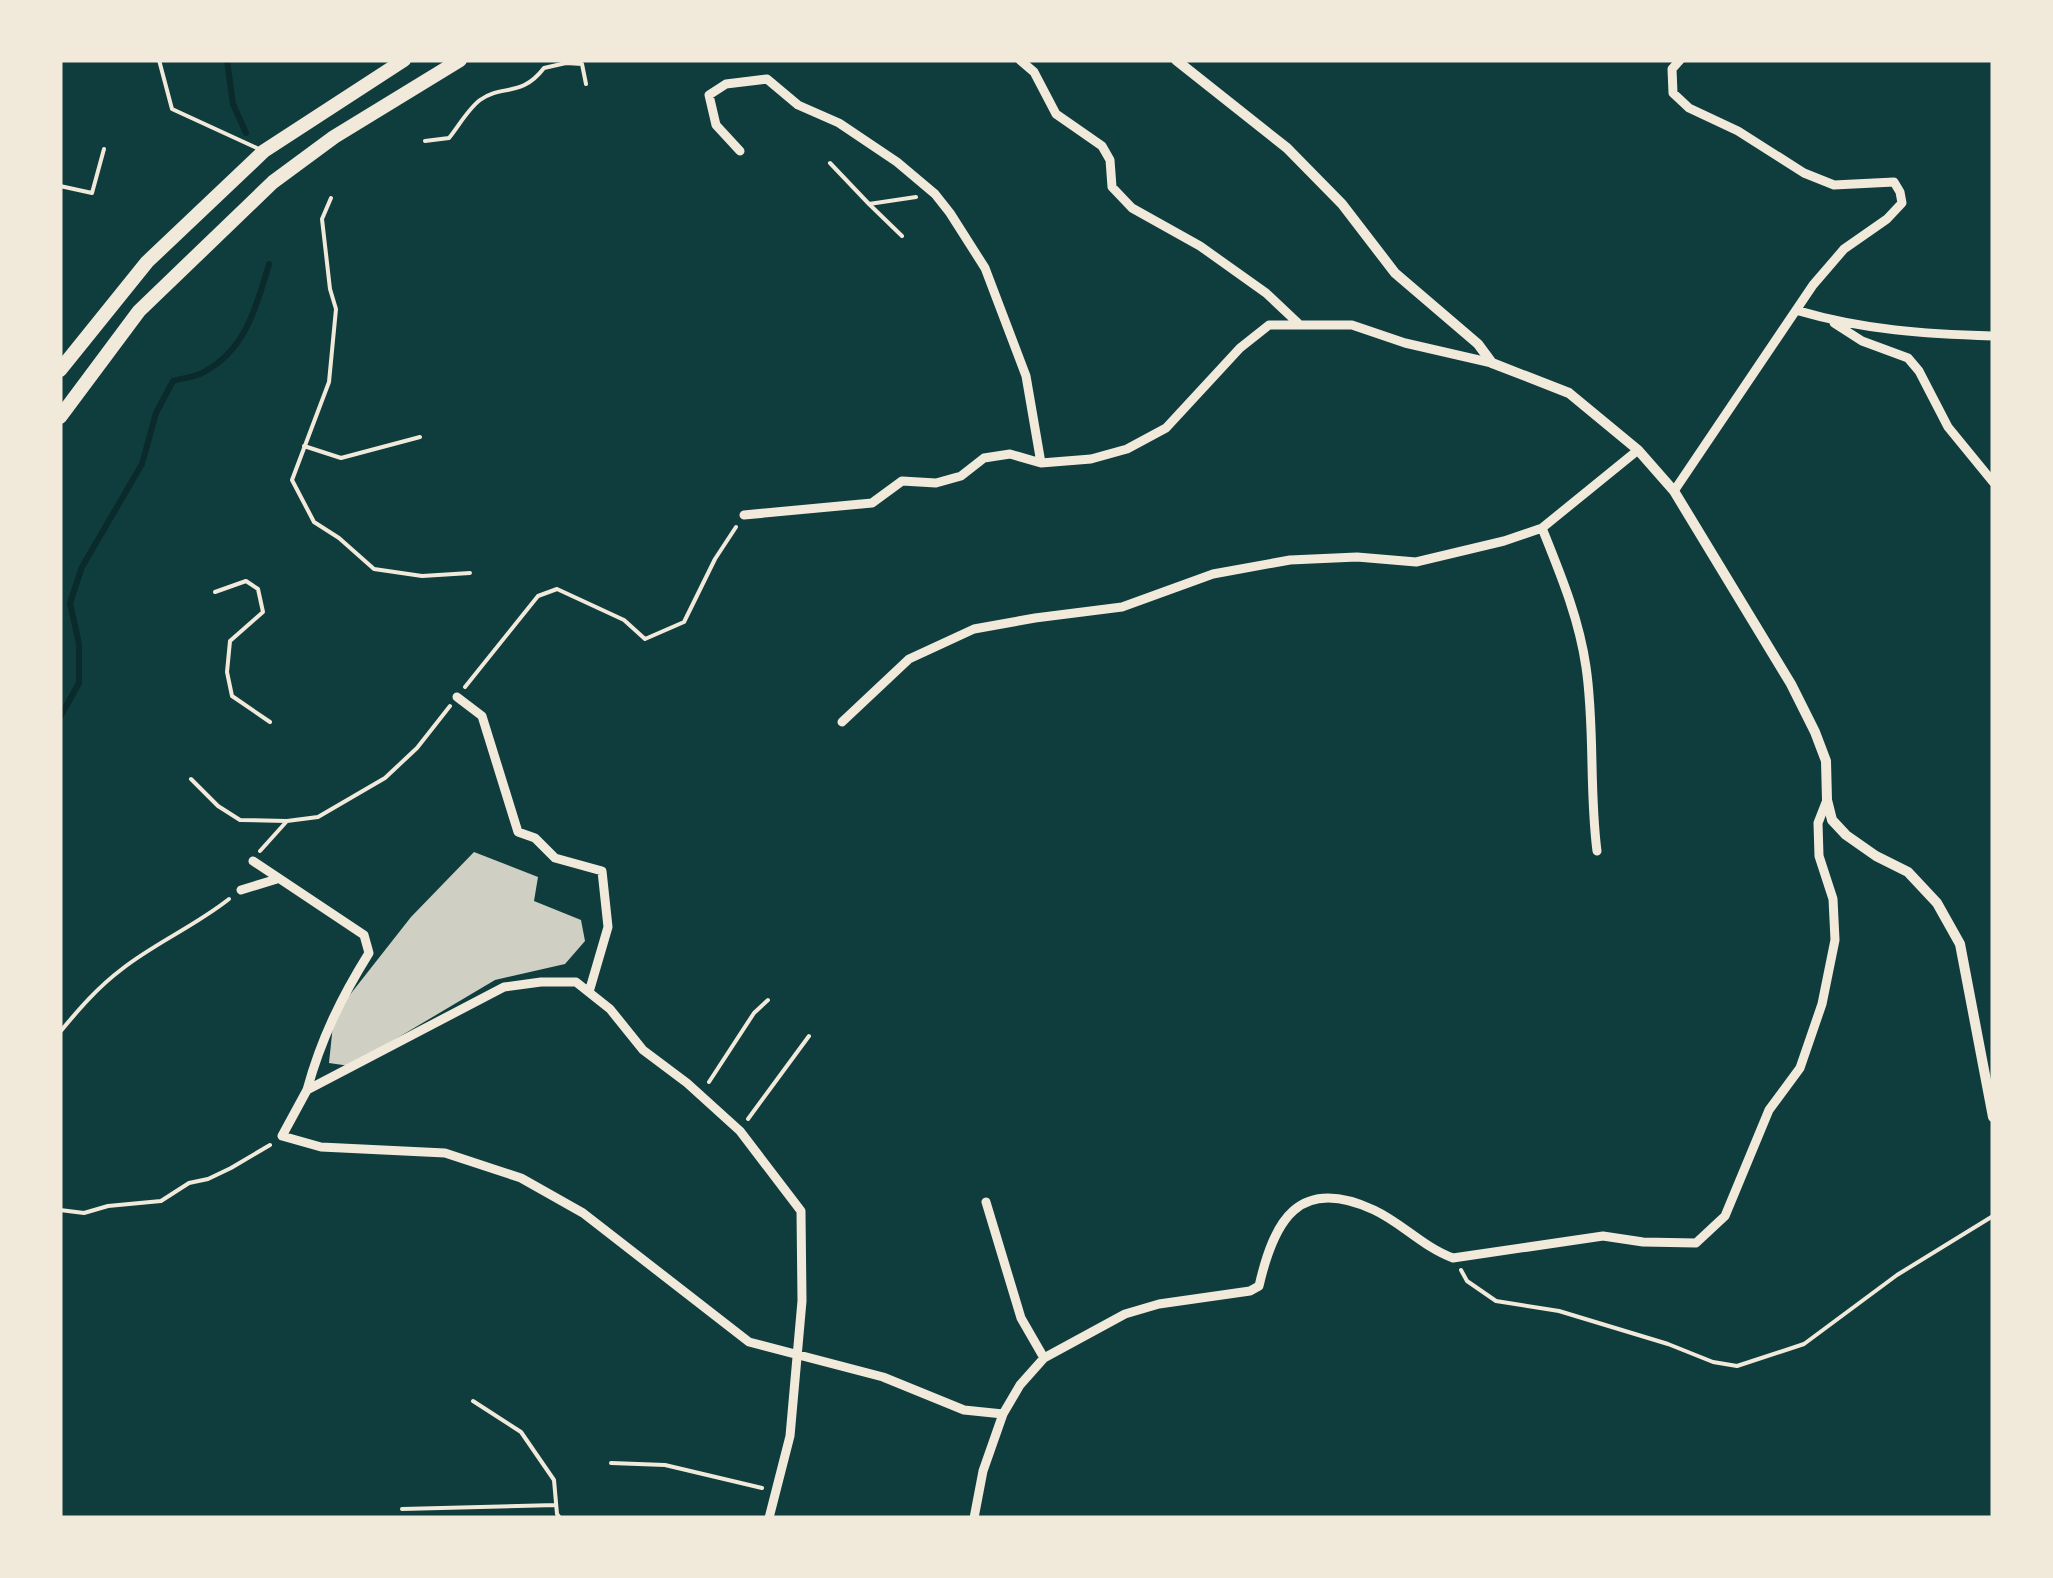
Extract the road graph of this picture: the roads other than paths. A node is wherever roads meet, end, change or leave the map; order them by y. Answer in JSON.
{"nodes":[{"id":1,"x":159,"y":60,"type":"edge"},
{"id":2,"x":404,"y":60,"type":"edge"},
{"id":3,"x":460,"y":60,"type":"edge"},
{"id":4,"x":1020,"y":60,"type":"edge"},
{"id":5,"x":1176,"y":60,"type":"edge"},
{"id":6,"x":1680,"y":60,"type":"edge"},
{"id":7,"x":740,"y":151,"type":"dead end"},
{"id":8,"x":264,"y":152,"type":"junction"},
{"id":9,"x":1799,"y":310,"type":"junction"},
{"id":10,"x":1834,"y":322,"type":"junction"},
{"id":11,"x":1300,"y":326,"type":"junction"},
{"id":12,"x":1993,"y":336,"type":"edge"},
{"id":13,"x":1492,"y":363,"type":"junction"},
{"id":14,"x":60,"y":370,"type":"edge"},
{"id":15,"x":60,"y":418,"type":"edge"},
{"id":16,"x":1638,"y":450,"type":"junction"},
{"id":17,"x":1041,"y":463,"type":"junction"},
{"id":18,"x":1993,"y":482,"type":"edge"},
{"id":19,"x":1674,"y":491,"type":"junction"},
{"id":20,"x":744,"y":514,"type":"road end"},
{"id":21,"x":1542,"y":528,"type":"junction"},
{"id":22,"x":458,"y":697,"type":"road end"},
{"id":23,"x":842,"y":722,"type":"dead end"},
{"id":24,"x":1827,"y":800,"type":"junction"},
{"id":25,"x":1597,"y":851,"type":"dead end"},
{"id":26,"x":252,"y":861,"type":"road end"},
{"id":27,"x":277,"y":879,"type":"junction"},
{"id":28,"x":241,"y":890,"type":"road end"},
{"id":29,"x":589,"y":992,"type":"junction"},
{"id":30,"x":306,"y":1090,"type":"junction"},
{"id":31,"x":1993,"y":1118,"type":"edge"},
{"id":32,"x":986,"y":1202,"type":"dead end"},
{"id":33,"x":797,"y":1353,"type":"junction"},
{"id":34,"x":1044,"y":1358,"type":"junction"},
{"id":35,"x":1003,"y":1414,"type":"junction"},
{"id":36,"x":769,"y":1518,"type":"edge"},
{"id":37,"x":974,"y":1518,"type":"edge"}],
"edges":[{"from":1,"to":8,"type":"lane"},
{"from":2,"to":8,"type":"highway"},
{"from":3,"to":15,"type":"highway"},
{"from":4,"to":11,"type":"street"},
{"from":5,"to":13,"type":"street"},
{"from":6,"to":9,"type":"street"},
{"from":7,"to":17,"type":"street"},
{"from":8,"to":14,"type":"highway"},
{"from":9,"to":10,"type":"street"},
{"from":9,"to":19,"type":"street"},
{"from":10,"to":12,"type":"street"},
{"from":10,"to":18,"type":"street"},
{"from":11,"to":13,"type":"street"},
{"from":11,"to":17,"type":"street"},
{"from":13,"to":16,"type":"street"},
{"from":16,"to":19,"type":"street"},
{"from":16,"to":21,"type":"street"},
{"from":17,"to":20,"type":"street"},
{"from":19,"to":24,"type":"street"},
{"from":21,"to":23,"type":"street"},
{"from":21,"to":25,"type":"street"},
{"from":22,"to":29,"type":"street"},
{"from":24,"to":31,"type":"street"},
{"from":24,"to":34,"type":"street"},
{"from":26,"to":27,"type":"street"},
{"from":27,"to":28,"type":"street"},
{"from":27,"to":30,"type":"street"},
{"from":29,"to":30,"type":"street"},
{"from":29,"to":33,"type":"street"},
{"from":30,"to":33,"type":"street"},
{"from":32,"to":34,"type":"street"},
{"from":33,"to":35,"type":"street"},
{"from":33,"to":36,"type":"street"},
{"from":34,"to":35,"type":"street"},
{"from":35,"to":37,"type":"street"}]}
